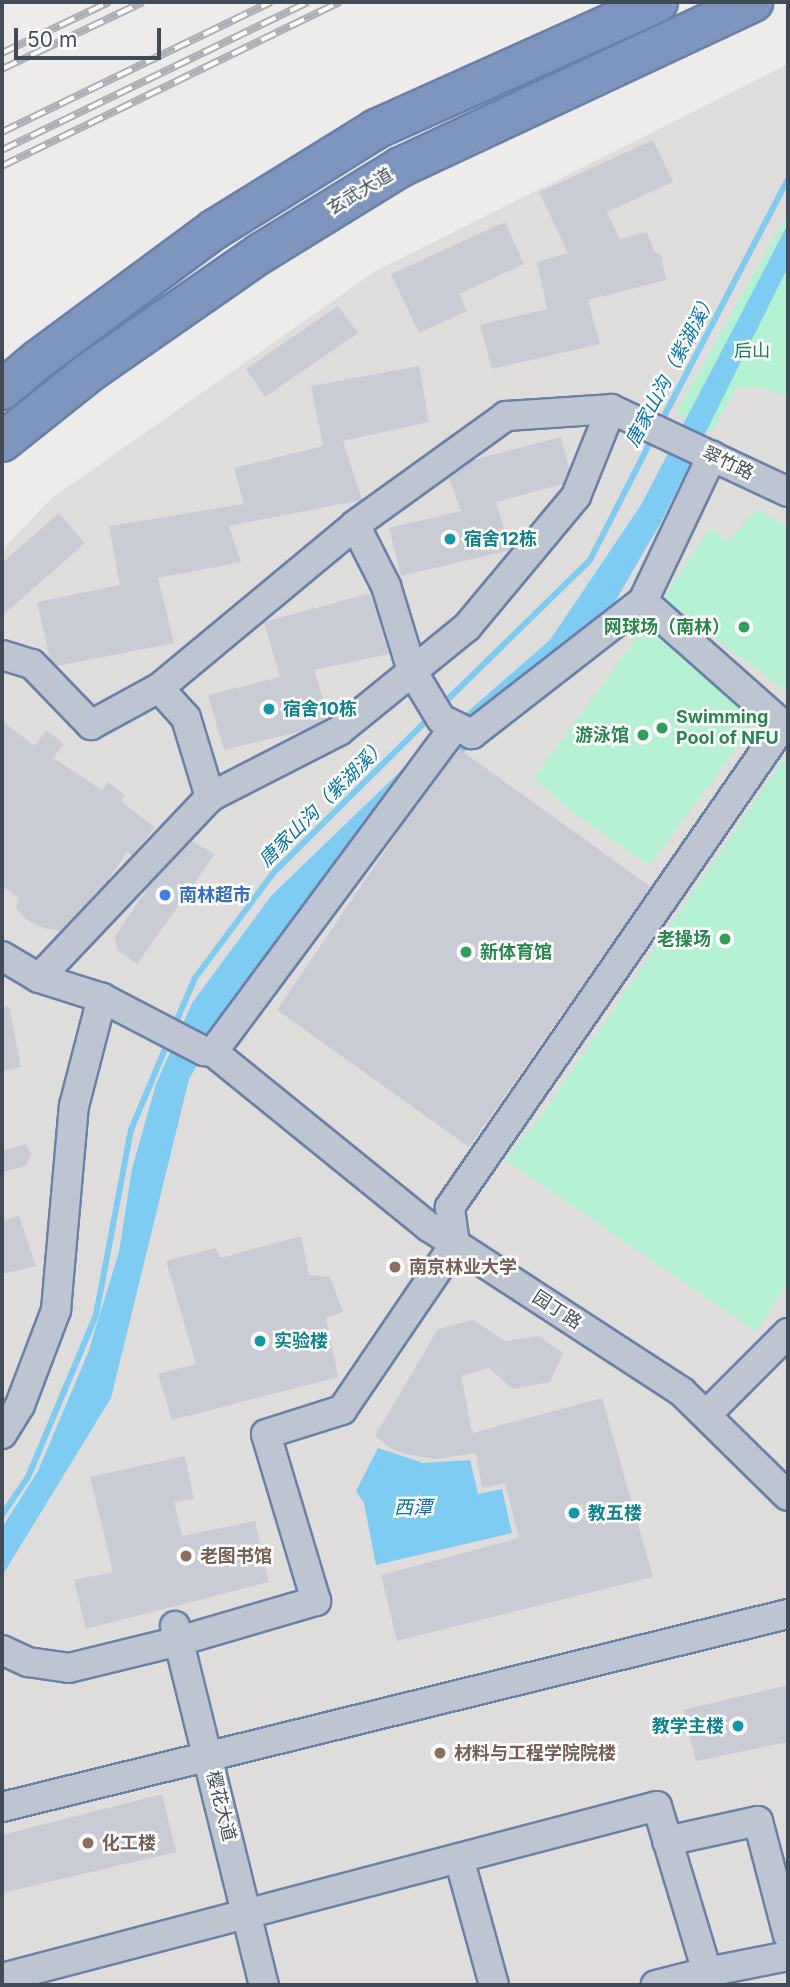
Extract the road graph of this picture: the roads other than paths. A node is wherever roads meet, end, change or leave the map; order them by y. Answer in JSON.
{"nodes":[{"id":1,"x":658,"y":2,"type":"edge"},
{"id":2,"x":752,"y":2,"type":"edge"},
{"id":3,"x":2,"y":390,"type":"edge"},
{"id":4,"x":611,"y":410,"type":"junction"},
{"id":5,"x":2,"y":442,"type":"edge"},
{"id":6,"x":712,"y":456,"type":"junction"},
{"id":7,"x":788,"y":492,"type":"edge"},
{"id":8,"x":355,"y":525,"type":"junction"},
{"id":9,"x":643,"y":601,"type":"junction"},
{"id":10,"x":2,"y":655,"type":"edge"},
{"id":11,"x":412,"y":671,"type":"junction"},
{"id":12,"x":159,"y":688,"type":"junction"},
{"id":13,"x":442,"y":715,"type":"junction"},
{"id":14,"x":785,"y":726,"type":"edge"},
{"id":15,"x":209,"y":797,"type":"junction"},
{"id":16,"x":2,"y":956,"type":"edge"},
{"id":17,"x":39,"y":978,"type":"junction"},
{"id":18,"x":102,"y":998,"type":"junction"},
{"id":19,"x":213,"y":1052,"type":"junction"},
{"id":20,"x":455,"y":1244,"type":"junction"},
{"id":21,"x":788,"y":1333,"type":"edge"},
{"id":22,"x":707,"y":1414,"type":"junction"},
{"id":23,"x":2,"y":1434,"type":"edge"},
{"id":24,"x":788,"y":1496,"type":"edge"},
{"id":25,"x":788,"y":1614,"type":"edge"},
{"id":26,"x":177,"y":1634,"type":"junction"},
{"id":27,"x":2,"y":1650,"type":"edge"},
{"id":28,"x":208,"y":1756,"type":"junction"},
{"id":29,"x":2,"y":1807,"type":"edge"},
{"id":30,"x":667,"y":1841,"type":"junction"},
{"id":31,"x":459,"y":1858,"type":"junction"},
{"id":32,"x":248,"y":1913,"type":"junction"},
{"id":33,"x":788,"y":1935,"type":"edge"},
{"id":34,"x":788,"y":1956,"type":"edge"},
{"id":35,"x":60,"y":1974,"type":"edge"},
{"id":36,"x":2,"y":1978,"type":"edge"},
{"id":37,"x":709,"y":1979,"type":"edge"},
{"id":38,"x":264,"y":1985,"type":"edge"},
{"id":39,"x":494,"y":1985,"type":"edge"},
{"id":40,"x":656,"y":1985,"type":"edge"}],
"edges":[{"from":1,"to":3,"type":"highway"},
{"from":2,"to":5,"type":"highway","name":"玄武大道"},
{"from":4,"to":6,"type":"lane","name":"翠竹路"},
{"from":4,"to":8,"type":"lane"},
{"from":4,"to":11,"type":"lane"},
{"from":6,"to":7,"type":"lane","name":"翠竹路"},
{"from":6,"to":9,"type":"lane"},
{"from":8,"to":11,"type":"lane"},
{"from":8,"to":12,"type":"lane"},
{"from":9,"to":13,"type":"lane"},
{"from":9,"to":14,"type":"lane"},
{"from":10,"to":12,"type":"lane"},
{"from":11,"to":13,"type":"lane"},
{"from":11,"to":15,"type":"lane"},
{"from":12,"to":15,"type":"lane"},
{"from":13,"to":19,"type":"lane"},
{"from":14,"to":20,"type":"lane"},
{"from":15,"to":17,"type":"lane"},
{"from":16,"to":17,"type":"lane","name":"园丁路"},
{"from":17,"to":18,"type":"lane","name":"园丁路"},
{"from":18,"to":19,"type":"lane","name":"园丁路"},
{"from":18,"to":23,"type":"lane"},
{"from":19,"to":20,"type":"lane","name":"园丁路"},
{"from":20,"to":22,"type":"lane","name":"园丁路"},
{"from":20,"to":26,"type":"lane"},
{"from":21,"to":22,"type":"lane"},
{"from":22,"to":24,"type":"lane","name":"园丁路"},
{"from":25,"to":28,"type":"lane"},
{"from":26,"to":27,"type":"lane"},
{"from":26,"to":28,"type":"lane","name":"樱花大道"},
{"from":28,"to":29,"type":"lane"},
{"from":28,"to":32,"type":"lane","name":"樱花大道"},
{"from":30,"to":31,"type":"lane"},
{"from":30,"to":33,"type":"lane"},
{"from":30,"to":37,"type":"lane"},
{"from":31,"to":32,"type":"lane"},
{"from":31,"to":39,"type":"lane"},
{"from":32,"to":35,"type":"lane"},
{"from":32,"to":38,"type":"lane","name":"樱花大道"},
{"from":34,"to":37,"type":"lane"},
{"from":35,"to":36,"type":"lane"},
{"from":37,"to":40,"type":"lane"}]}
